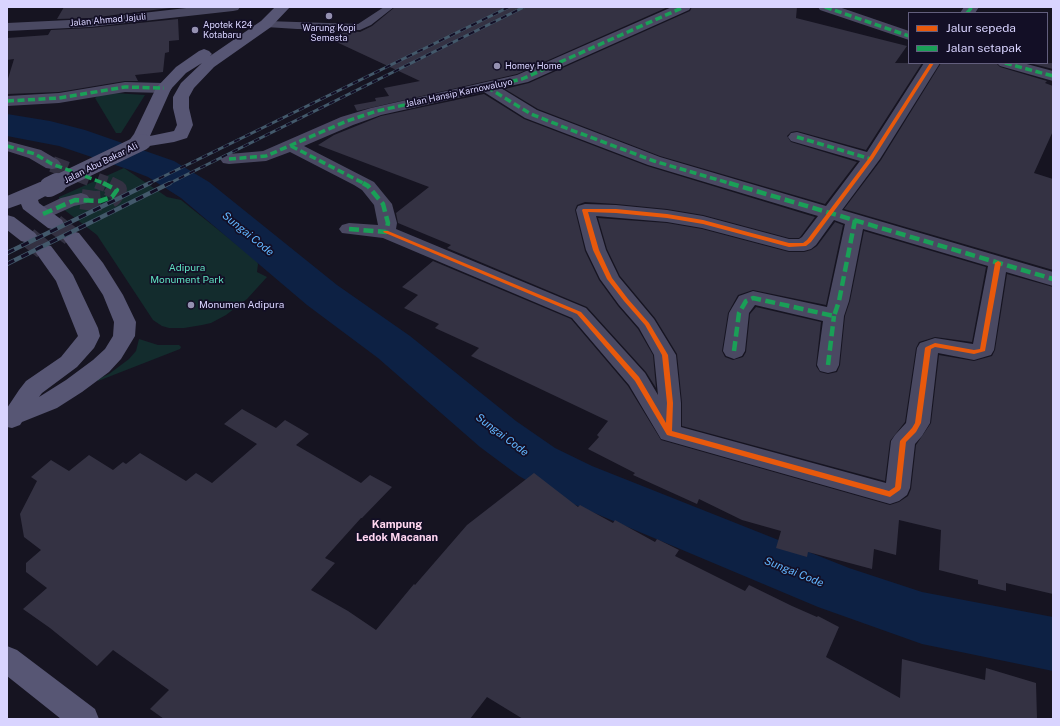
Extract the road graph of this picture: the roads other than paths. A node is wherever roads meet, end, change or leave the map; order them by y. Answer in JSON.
{"nodes":[{"id":1,"x":232,"y":7,"type":"edge"},
{"id":2,"x":265,"y":7,"type":"edge"},
{"id":3,"x":283,"y":7,"type":"edge"},
{"id":4,"x":390,"y":7,"type":"edge"},
{"id":5,"x":684,"y":7,"type":"edge"},
{"id":6,"x":826,"y":7,"type":"edge"},
{"id":7,"x":266,"y":24,"type":"junction"},
{"id":8,"x":7,"y":27,"type":"edge"},
{"id":9,"x":908,"y":36,"type":"edge"},
{"id":10,"x":931,"y":64,"type":"edge"},
{"id":11,"x":1009,"y":64,"type":"edge"},
{"id":12,"x":1053,"y":76,"type":"edge"},
{"id":13,"x":487,"y":87,"type":"junction"},
{"id":14,"x":164,"y":88,"type":"junction"},
{"id":15,"x":7,"y":101,"type":"edge"},
{"id":16,"x":797,"y":137,"type":"dead end"},
{"id":17,"x":140,"y":142,"type":"junction"},
{"id":18,"x":7,"y":146,"type":"edge"},
{"id":19,"x":292,"y":146,"type":"junction"},
{"id":20,"x":229,"y":159,"type":"dead end"},
{"id":21,"x":870,"y":159,"type":"junction"},
{"id":22,"x":52,"y":164,"type":"tunnel mouth"},
{"id":23,"x":49,"y":185,"type":"junction"},
{"id":24,"x":82,"y":200,"type":"tunnel mouth"},
{"id":25,"x":10,"y":204,"type":"edge"},
{"id":26,"x":831,"y":213,"type":"junction"},
{"id":27,"x":855,"y":220,"type":"junction"},
{"id":28,"x":7,"y":221,"type":"edge"},
{"id":29,"x":56,"y":225,"type":"junction"},
{"id":30,"x":350,"y":229,"type":"dead end"},
{"id":31,"x":386,"y":232,"type":"junction"},
{"id":32,"x":28,"y":237,"type":"tunnel mouth"},
{"id":33,"x":44,"y":250,"type":"tunnel mouth"},
{"id":34,"x":998,"y":263,"type":"junction"},
{"id":35,"x":1053,"y":279,"type":"edge"},
{"id":36,"x":834,"y":316,"type":"junction"},
{"id":37,"x":734,"y":351,"type":"dead end"},
{"id":38,"x":828,"y":365,"type":"dead end"},
{"id":39,"x":9,"y":421,"type":"edge"},
{"id":40,"x":669,"y":433,"type":"junction"},
{"id":41,"x":7,"y":659,"type":"edge"},
{"id":42,"x":84,"y":719,"type":"edge"}],
"edges":[{"from":1,"to":8,"type":"street","name":"Jalan Ahmad Jajuli"},
{"from":2,"to":14,"type":"main road","name":"Jalan Abu Bakar Ali"},
{"from":3,"to":7,"type":"main road","name":"Jalan Abu Bakar Ali"},
{"from":4,"to":7,"type":"lane"},
{"from":5,"to":13,"type":"street","name":"Jalan Hansip Karnowaluyo"},
{"from":6,"to":9,"type":"street"},
{"from":7,"to":17,"type":"main road","name":"Jalan Abu Bakar Ali"},
{"from":10,"to":21,"type":"street"},
{"from":11,"to":12,"type":"street"},
{"from":13,"to":19,"type":"street","name":"Jalan Hansip Karnowaluyo"},
{"from":13,"to":26,"type":"street"},
{"from":14,"to":15,"type":"street"},
{"from":14,"to":17,"type":"main road","name":"Jalan Abu Bakar Ali"},
{"from":16,"to":21,"type":"street"},
{"from":17,"to":23,"type":"main road","name":"Jalan Abu Bakar Ali","bridge":true},
{"from":18,"to":22,"type":"street"},
{"from":19,"to":20,"type":"street","name":"Jalan Hansip Karnowaluyo"},
{"from":19,"to":31,"type":"street"},
{"from":21,"to":26,"type":"street"},
{"from":23,"to":25,"type":"main road"},
{"from":23,"to":29,"type":"main road","name":"Jalan Abu Bakar Ali"},
{"from":24,"to":29,"type":"street"},
{"from":26,"to":27,"type":"street"},
{"from":26,"to":40,"type":"street"},
{"from":27,"to":34,"type":"street"},
{"from":27,"to":36,"type":"street"},
{"from":28,"to":32,"type":"main road"},
{"from":29,"to":39,"type":"main road","name":"Jalan Abu Bakar Ali"},
{"from":30,"to":31,"type":"street"},
{"from":31,"to":40,"type":"street"},
{"from":33,"to":39,"type":"main road","name":"Jalan Abu Bakar Ali"},
{"from":34,"to":35,"type":"street"},
{"from":34,"to":40,"type":"street"},
{"from":36,"to":37,"type":"street"},
{"from":36,"to":38,"type":"street"},
{"from":41,"to":42,"type":"main road"}]}
